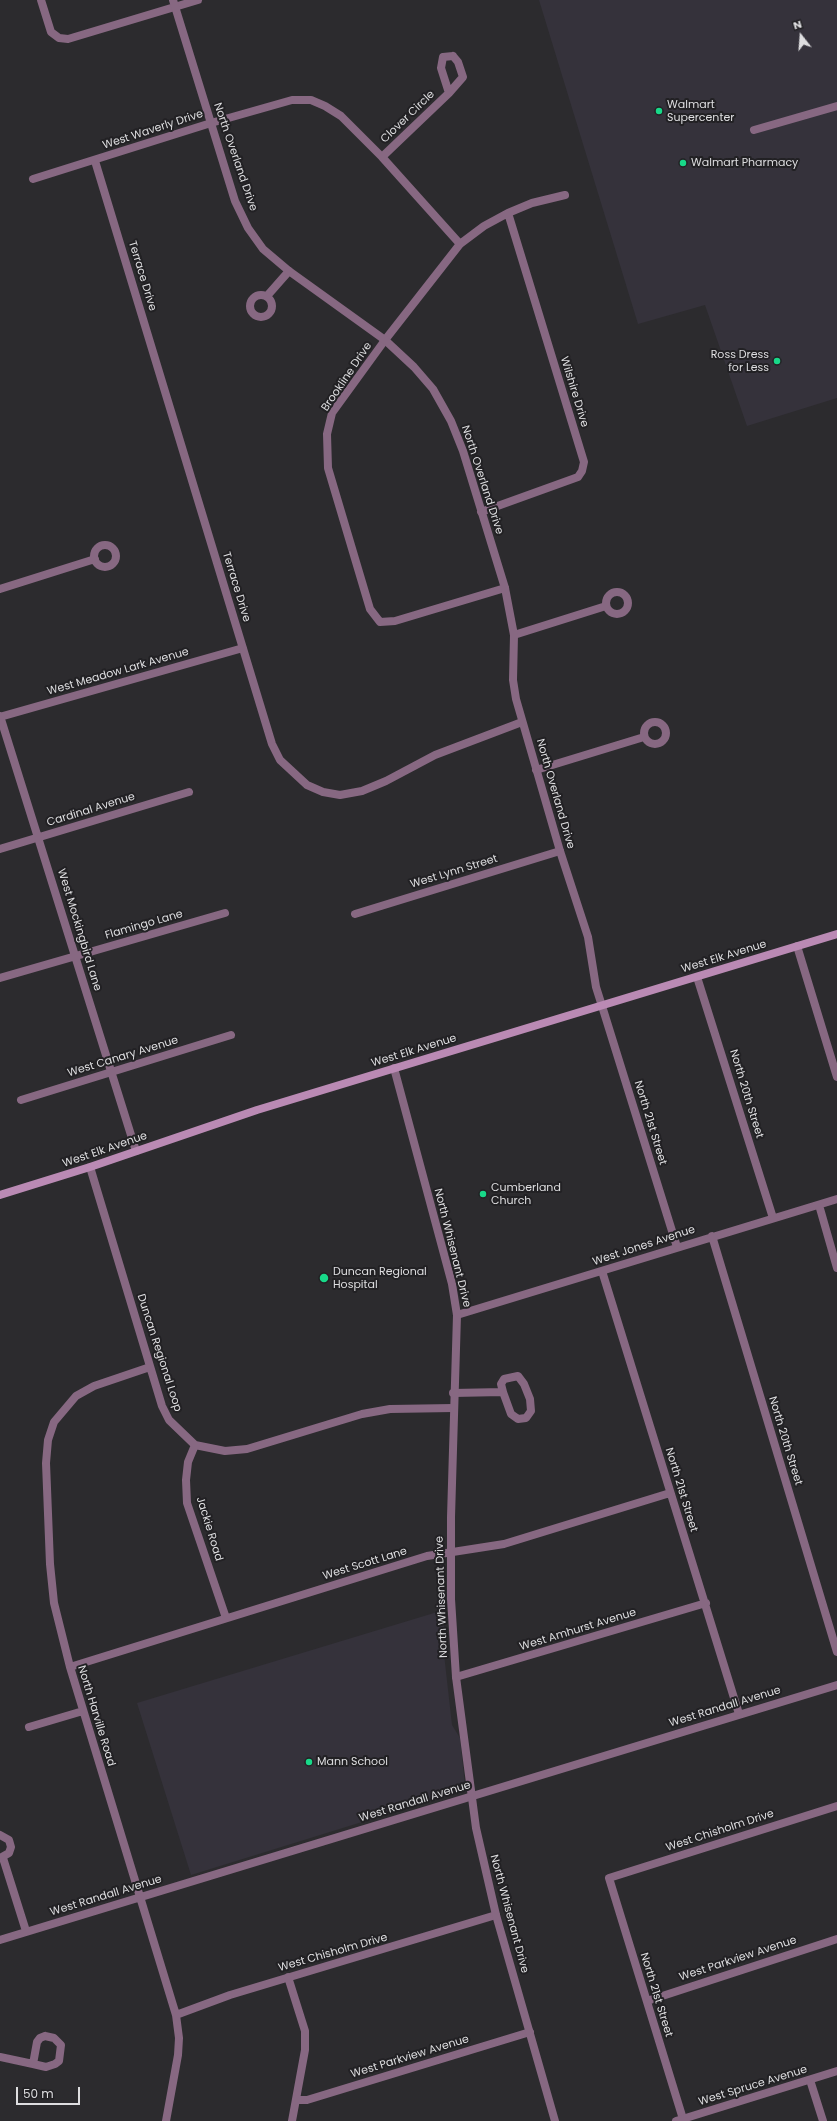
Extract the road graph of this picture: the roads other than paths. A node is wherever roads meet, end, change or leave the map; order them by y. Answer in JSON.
{"nodes":[{"id":1,"x":41,"y":0,"type":"edge"},
{"id":2,"x":198,"y":0,"type":"edge"},
{"id":3,"x":174,"y":3,"type":"edge"},
{"id":4,"x":449,"y":92,"type":"dead end"},
{"id":5,"x":837,"y":106,"type":"edge"},
{"id":6,"x":211,"y":123,"type":"junction"},
{"id":7,"x":754,"y":130,"type":"dead end"},
{"id":8,"x":382,"y":157,"type":"junction"},
{"id":9,"x":95,"y":161,"type":"junction"},
{"id":10,"x":33,"y":179,"type":"dead end"},
{"id":11,"x":565,"y":195,"type":"dead end"},
{"id":12,"x":508,"y":213,"type":"junction"},
{"id":13,"x":460,"y":244,"type":"junction"},
{"id":14,"x":289,"y":271,"type":"junction"},
{"id":15,"x":267,"y":296,"type":"dead end"},
{"id":16,"x":385,"y":340,"type":"junction"},
{"id":17,"x":481,"y":512,"type":"junction"},
{"id":18,"x":95,"y":559,"type":"dead end"},
{"id":19,"x":505,"y":588,"type":"junction"},
{"id":20,"x":0,"y":589,"type":"edge"},
{"id":21,"x":606,"y":606,"type":"dead end"},
{"id":22,"x":514,"y":635,"type":"junction"},
{"id":23,"x":243,"y":648,"type":"junction"},
{"id":24,"x":0,"y":717,"type":"edge"},
{"id":25,"x":522,"y":722,"type":"junction"},
{"id":26,"x":644,"y":737,"type":"dead end"},
{"id":27,"x":536,"y":770,"type":"junction"},
{"id":28,"x":189,"y":792,"type":"dead end"},
{"id":29,"x":38,"y":837,"type":"junction"},
{"id":30,"x":0,"y":849,"type":"edge"},
{"id":31,"x":560,"y":851,"type":"junction"},
{"id":32,"x":225,"y":913,"type":"dead end"},
{"id":33,"x":355,"y":914,"type":"dead end"},
{"id":34,"x":837,"y":934,"type":"edge"},
{"id":35,"x":798,"y":946,"type":"junction"},
{"id":36,"x":76,"y":956,"type":"junction"},
{"id":37,"x":697,"y":977,"type":"junction"},
{"id":38,"x":0,"y":978,"type":"edge"},
{"id":39,"x":602,"y":1006,"type":"junction"},
{"id":40,"x":231,"y":1035,"type":"dead end"},
{"id":41,"x":394,"y":1068,"type":"junction"},
{"id":42,"x":111,"y":1071,"type":"junction"},
{"id":43,"x":837,"y":1077,"type":"edge"},
{"id":44,"x":21,"y":1100,"type":"dead end"},
{"id":45,"x":136,"y":1151,"type":"junction"},
{"id":46,"x":90,"y":1167,"type":"junction"},
{"id":47,"x":0,"y":1195,"type":"edge"},
{"id":48,"x":837,"y":1199,"type":"edge"},
{"id":49,"x":819,"y":1205,"type":"junction"},
{"id":50,"x":773,"y":1218,"type":"junction"},
{"id":51,"x":712,"y":1236,"type":"junction"},
{"id":52,"x":677,"y":1247,"type":"junction"},
{"id":53,"x":837,"y":1268,"type":"edge"},
{"id":54,"x":602,"y":1271,"type":"junction"},
{"id":55,"x":457,"y":1315,"type":"junction"},
{"id":56,"x":150,"y":1367,"type":"junction"},
{"id":57,"x":503,"y":1392,"type":"junction"},
{"id":58,"x":453,"y":1393,"type":"junction"},
{"id":59,"x":453,"y":1408,"type":"junction"},
{"id":60,"x":195,"y":1445,"type":"junction"},
{"id":61,"x":670,"y":1493,"type":"junction"},
{"id":62,"x":452,"y":1551,"type":"junction"},
{"id":63,"x":706,"y":1603,"type":"junction"},
{"id":64,"x":226,"y":1618,"type":"junction"},
{"id":65,"x":837,"y":1652,"type":"edge"},
{"id":66,"x":70,"y":1667,"type":"junction"},
{"id":67,"x":456,"y":1677,"type":"junction"},
{"id":68,"x":837,"y":1684,"type":"edge"},
{"id":69,"x":83,"y":1711,"type":"junction"},
{"id":70,"x":739,"y":1714,"type":"junction"},
{"id":71,"x":29,"y":1727,"type":"dead end"},
{"id":72,"x":471,"y":1796,"type":"junction"},
{"id":73,"x":837,"y":1806,"type":"edge"},
{"id":74,"x":0,"y":1835,"type":"edge"},
{"id":75,"x":1,"y":1858,"type":"edge"},
{"id":76,"x":609,"y":1878,"type":"joint"},
{"id":77,"x":140,"y":1898,"type":"junction"},
{"id":78,"x":496,"y":1915,"type":"junction"},
{"id":79,"x":26,"y":1931,"type":"junction"},
{"id":80,"x":837,"y":1939,"type":"edge"},
{"id":81,"x":0,"y":1940,"type":"edge"},
{"id":82,"x":288,"y":1978,"type":"junction"},
{"id":83,"x":647,"y":2001,"type":"junction"},
{"id":84,"x":176,"y":2015,"type":"junction"},
{"id":85,"x":530,"y":2032,"type":"junction"},
{"id":86,"x":0,"y":2057,"type":"edge"},
{"id":87,"x":33,"y":2064,"type":"dead end"},
{"id":88,"x":837,"y":2071,"type":"edge"},
{"id":89,"x":810,"y":2080,"type":"junction"},
{"id":90,"x":296,"y":2100,"type":"junction"},
{"id":91,"x":680,"y":2120,"type":"edge"},
{"id":92,"x":166,"y":2121,"type":"edge"},
{"id":93,"x":292,"y":2121,"type":"edge"},
{"id":94,"x":555,"y":2121,"type":"edge"},
{"id":95,"x":822,"y":2121,"type":"edge"}],
"edges":[{"from":1,"to":3,"type":"street"},
{"from":2,"to":3,"type":"street"},
{"from":3,"to":6,"type":"street","name":"North Overland Drive"},
{"from":4,"to":8,"type":"street","name":"Clover Circle"},
{"from":5,"to":7,"type":"street"},
{"from":6,"to":8,"type":"street","name":"West Waverly Drive"},
{"from":6,"to":9,"type":"street","name":"West Waverly Drive"},
{"from":6,"to":14,"type":"street","name":"North Overland Drive"},
{"from":8,"to":13,"type":"street","name":"West Waverly Drive"},
{"from":9,"to":10,"type":"street","name":"West Waverly Drive"},
{"from":9,"to":23,"type":"street","name":"Terrace Drive"},
{"from":11,"to":12,"type":"street","name":"Brookline Drive"},
{"from":12,"to":13,"type":"street","name":"Brookline Drive"},
{"from":12,"to":17,"type":"street","name":"Wilshire Drive"},
{"from":13,"to":16,"type":"street","name":"Brookline Drive"},
{"from":14,"to":15,"type":"street"},
{"from":14,"to":16,"type":"street","name":"North Overland Drive"},
{"from":16,"to":17,"type":"street","name":"North Overland Drive"},
{"from":16,"to":19,"type":"street","name":"Brookline Drive"},
{"from":17,"to":19,"type":"street","name":"North Overland Drive"},
{"from":18,"to":20,"type":"street"},
{"from":19,"to":22,"type":"street","name":"North Overland Drive"},
{"from":21,"to":22,"type":"street"},
{"from":22,"to":25,"type":"street","name":"North Overland Drive"},
{"from":23,"to":24,"type":"street","name":"West Meadow Lark Avenue"},
{"from":23,"to":25,"type":"street","name":"Terrace Drive"},
{"from":24,"to":29,"type":"street","name":"West Mockingbird Lane"},
{"from":25,"to":27,"type":"street","name":"North Overland Drive"},
{"from":26,"to":27,"type":"street"},
{"from":27,"to":31,"type":"street","name":"North Overland Drive"},
{"from":28,"to":29,"type":"street","name":"Cardinal Avenue"},
{"from":29,"to":30,"type":"street","name":"Cardinal Avenue"},
{"from":29,"to":36,"type":"street","name":"West Mockingbird Lane"},
{"from":31,"to":33,"type":"street","name":"West Lynn Street"},
{"from":31,"to":39,"type":"street","name":"North Overland Drive"},
{"from":32,"to":36,"type":"street","name":"Flamingo Lane"},
{"from":34,"to":35,"type":"main road","name":"West Elk Avenue"},
{"from":35,"to":37,"type":"main road","name":"West Elk Avenue"},
{"from":35,"to":43,"type":"street"},
{"from":36,"to":38,"type":"street","name":"Flamingo Lane"},
{"from":36,"to":42,"type":"street","name":"West Mockingbird Lane"},
{"from":37,"to":39,"type":"main road","name":"West Elk Avenue"},
{"from":37,"to":50,"type":"street","name":"North 20th Street"},
{"from":39,"to":41,"type":"main road","name":"West Elk Avenue"},
{"from":39,"to":52,"type":"street","name":"North 21st Street"},
{"from":40,"to":42,"type":"street","name":"West Canary Avenue"},
{"from":41,"to":45,"type":"main road","name":"West Elk Avenue"},
{"from":41,"to":55,"type":"street","name":"North Whisenant Drive"},
{"from":42,"to":44,"type":"street","name":"West Canary Avenue"},
{"from":42,"to":45,"type":"street","name":"West Mockingbird Lane"},
{"from":45,"to":46,"type":"main road","name":"West Elk Avenue"},
{"from":46,"to":47,"type":"main road","name":"West Elk Avenue"},
{"from":46,"to":56,"type":"street","name":"Duncan Regional Loop"},
{"from":48,"to":49,"type":"street","name":"West Jones Avenue"},
{"from":49,"to":50,"type":"street","name":"West Jones Avenue"},
{"from":49,"to":53,"type":"street"},
{"from":50,"to":51,"type":"street","name":"West Jones Avenue"},
{"from":51,"to":52,"type":"street","name":"West Jones Avenue"},
{"from":51,"to":65,"type":"street","name":"North 20th Street"},
{"from":52,"to":54,"type":"street","name":"West Jones Avenue"},
{"from":54,"to":55,"type":"street","name":"West Jones Avenue"},
{"from":54,"to":61,"type":"street","name":"North 21st Street"},
{"from":55,"to":58,"type":"street","name":"North Whisenant Drive"},
{"from":56,"to":60,"type":"street","name":"Duncan Regional Loop"},
{"from":56,"to":66,"type":"street","name":"North Harville Road"},
{"from":57,"to":57,"type":"street"},
{"from":57,"to":58,"type":"street"},
{"from":58,"to":59,"type":"street","name":"North Whisenant Drive"},
{"from":59,"to":60,"type":"street"},
{"from":59,"to":62,"type":"street","name":"North Whisenant Drive"},
{"from":60,"to":64,"type":"street","name":"Jackie Road"},
{"from":61,"to":62,"type":"street","name":"West Scott Lane"},
{"from":61,"to":63,"type":"street","name":"North 21st Street"},
{"from":62,"to":64,"type":"street","name":"West Scott Lane"},
{"from":62,"to":67,"type":"street","name":"North Whisenant Drive"},
{"from":63,"to":67,"type":"street","name":"West Amhurst Avenue"},
{"from":63,"to":70,"type":"street","name":"North 21st Street"},
{"from":64,"to":66,"type":"street","name":"West Scott Lane"},
{"from":66,"to":69,"type":"street","name":"North Harville Road"},
{"from":67,"to":72,"type":"street","name":"North Whisenant Drive"},
{"from":68,"to":70,"type":"street","name":"West Randall Avenue"},
{"from":69,"to":71,"type":"street"},
{"from":69,"to":77,"type":"street","name":"North Harville Road"},
{"from":70,"to":72,"type":"street","name":"West Randall Avenue"},
{"from":72,"to":77,"type":"street","name":"West Randall Avenue"},
{"from":72,"to":78,"type":"street","name":"North Whisenant Drive"},
{"from":73,"to":76,"type":"street","name":"West Chisholm Drive"},
{"from":74,"to":75,"type":"street"},
{"from":75,"to":79,"type":"street"},
{"from":76,"to":83,"type":"street","name":"North 21st Street"},
{"from":77,"to":79,"type":"street","name":"West Randall Avenue"},
{"from":77,"to":84,"type":"street","name":"North Harville Road"},
{"from":78,"to":82,"type":"street","name":"West Chisholm Drive"},
{"from":78,"to":85,"type":"street","name":"North Whisenant Drive"},
{"from":79,"to":81,"type":"street","name":"West Randall Avenue"},
{"from":80,"to":83,"type":"street","name":"West Parkview Avenue"},
{"from":82,"to":84,"type":"street","name":"West Chisholm Drive"},
{"from":82,"to":90,"type":"street"},
{"from":83,"to":91,"type":"street","name":"North 21st Street"},
{"from":84,"to":92,"type":"street","name":"North Harville Road"},
{"from":85,"to":90,"type":"street","name":"West Parkview Avenue"},
{"from":85,"to":94,"type":"street","name":"North Whisenant Drive"},
{"from":86,"to":87,"type":"street"},
{"from":88,"to":89,"type":"street","name":"West Spruce Avenue"},
{"from":89,"to":91,"type":"street","name":"West Spruce Avenue"},
{"from":89,"to":95,"type":"street"},
{"from":90,"to":93,"type":"street"}]}
